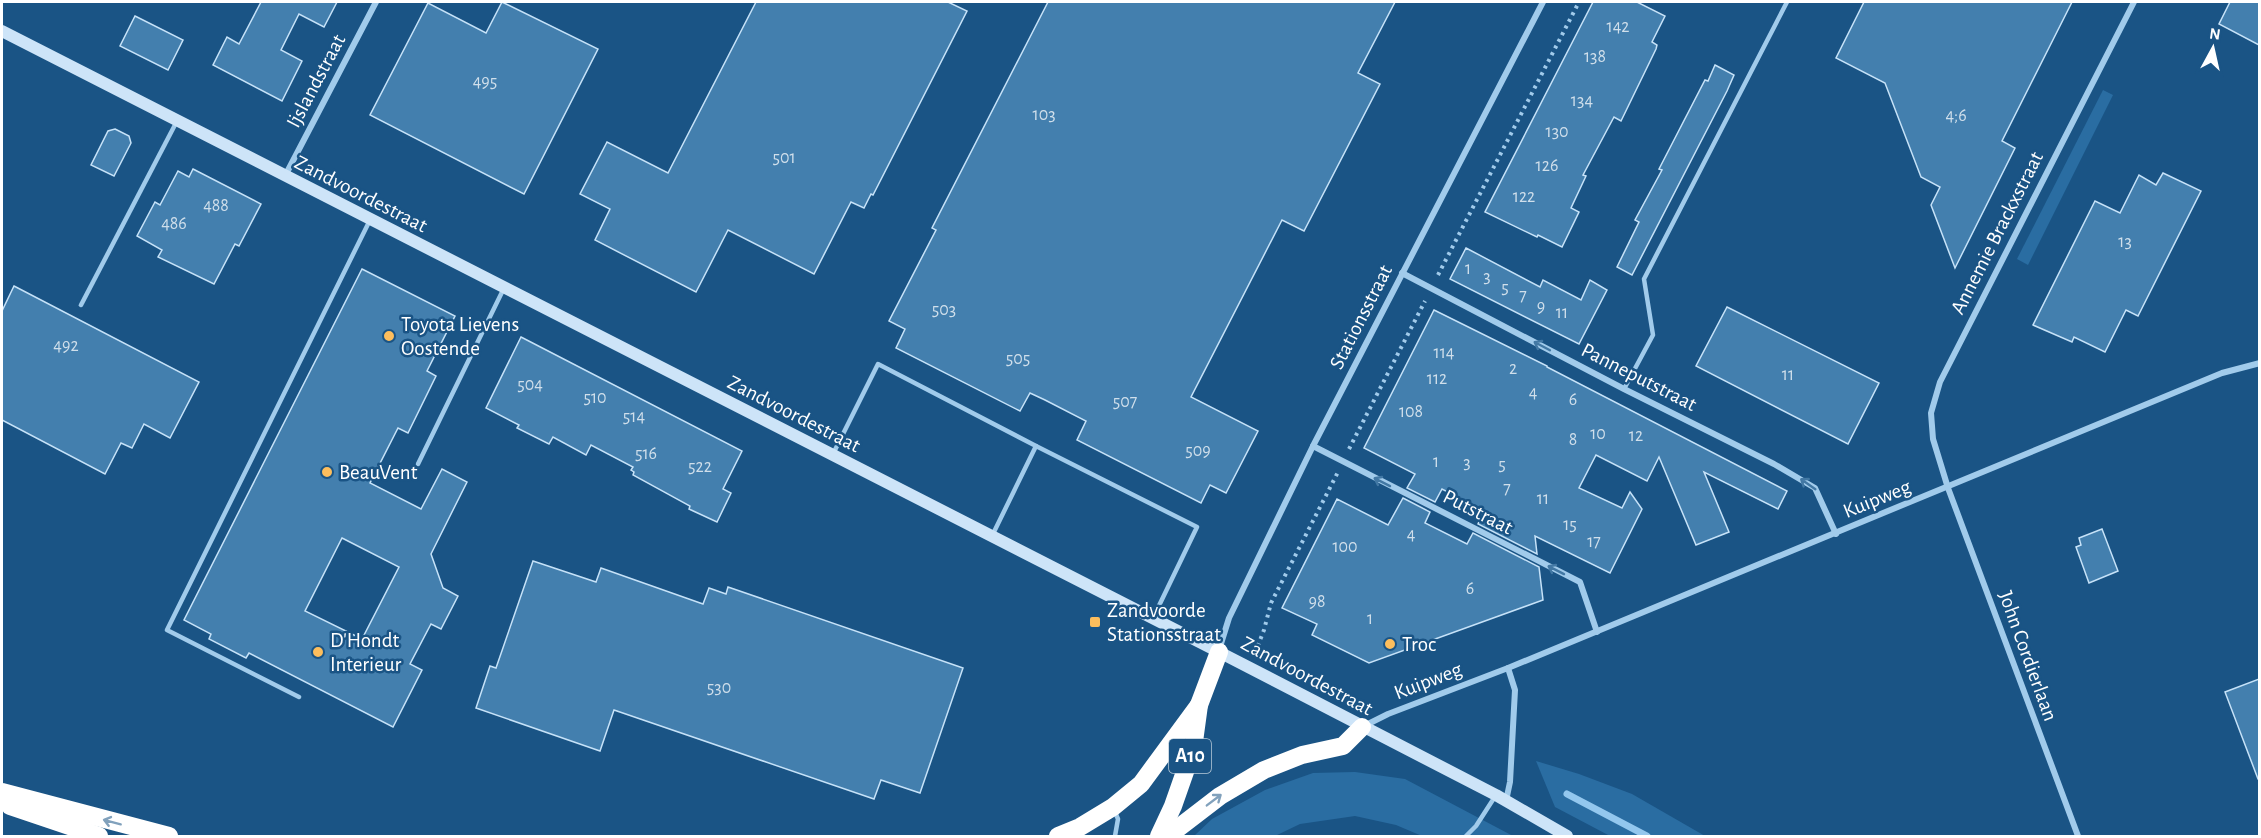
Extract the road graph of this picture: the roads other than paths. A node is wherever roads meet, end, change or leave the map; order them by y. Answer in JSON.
{"nodes":[{"id":1,"x":376,"y":2,"type":"edge"},
{"id":2,"x":1543,"y":2,"type":"edge"},
{"id":3,"x":1787,"y":2,"type":"edge"},
{"id":4,"x":2134,"y":2,"type":"edge"},
{"id":5,"x":2,"y":31,"type":"edge"},
{"id":6,"x":177,"y":121,"type":"junction"},
{"id":7,"x":285,"y":177,"type":"junction"},
{"id":8,"x":370,"y":220,"type":"junction"},
{"id":9,"x":1402,"y":273,"type":"junction"},
{"id":10,"x":504,"y":288,"type":"junction"},
{"id":11,"x":81,"y":304,"type":"dead end"},
{"id":12,"x":2259,"y":363,"type":"edge"},
{"id":13,"x":1624,"y":389,"type":"junction"},
{"id":14,"x":1036,"y":446,"type":"junction"},
{"id":15,"x":1313,"y":446,"type":"junction"},
{"id":16,"x":832,"y":456,"type":"junction"},
{"id":17,"x":418,"y":464,"type":"dead end"},
{"id":18,"x":1947,"y":488,"type":"junction"},
{"id":19,"x":1836,"y":534,"type":"junction"},
{"id":20,"x":991,"y":536,"type":"junction"},
{"id":21,"x":1153,"y":618,"type":"junction"},
{"id":22,"x":1597,"y":632,"type":"junction"},
{"id":23,"x":1219,"y":652,"type":"junction"},
{"id":24,"x":1508,"y":668,"type":"junction"},
{"id":25,"x":299,"y":697,"type":"dead end"},
{"id":26,"x":1200,"y":705,"type":"junction"},
{"id":27,"x":1362,"y":727,"type":"junction"},
{"id":28,"x":2,"y":792,"type":"edge"},
{"id":29,"x":1501,"y":798,"type":"junction"},
{"id":30,"x":2,"y":803,"type":"edge"},
{"id":31,"x":1113,"y":807,"type":"junction"},
{"id":32,"x":99,"y":837,"type":"edge"},
{"id":33,"x":169,"y":837,"type":"edge"},
{"id":34,"x":1058,"y":837,"type":"edge"},
{"id":35,"x":1115,"y":837,"type":"edge"},
{"id":36,"x":1159,"y":837,"type":"edge"},
{"id":37,"x":1168,"y":837,"type":"edge"},
{"id":38,"x":1466,"y":837,"type":"edge"},
{"id":39,"x":1566,"y":837,"type":"edge"},
{"id":40,"x":2078,"y":837,"type":"edge"}],
"edges":[{"from":1,"to":7,"type":"street","name":"Ijslandstraat"},
{"from":2,"to":9,"type":"street","name":"Stationsstraat"},
{"from":3,"to":13,"type":"lane"},
{"from":4,"to":18,"type":"street","name":"Annemie Brackxstraat"},
{"from":5,"to":6,"type":"main road","name":"Zandvoordestraat"},
{"from":6,"to":7,"type":"main road","name":"Zandvoordestraat"},
{"from":6,"to":11,"type":"lane"},
{"from":7,"to":8,"type":"main road","name":"Zandvoordestraat"},
{"from":8,"to":10,"type":"main road","name":"Zandvoordestraat"},
{"from":8,"to":25,"type":"lane"},
{"from":13,"to":9,"type":"street","name":"Panneputstraat","one_way":true},
{"from":9,"to":15,"type":"street","name":"Stationsstraat"},
{"from":10,"to":16,"type":"main road","name":"Zandvoordestraat"},
{"from":10,"to":17,"type":"lane"},
{"from":12,"to":18,"type":"street","name":"Kuipweg"},
{"from":19,"to":13,"type":"street","name":"Panneputstraat","one_way":true},
{"from":14,"to":16,"type":"lane"},
{"from":14,"to":20,"type":"lane"},
{"from":14,"to":21,"type":"lane"},
{"from":22,"to":15,"type":"street","name":"Putstraat","one_way":true},
{"from":15,"to":23,"type":"street","name":"Stationsstraat"},
{"from":16,"to":20,"type":"main road","name":"Zandvoordestraat"},
{"from":18,"to":19,"type":"street","name":"Kuipweg"},
{"from":18,"to":40,"type":"street","name":"John Cordierlaan"},
{"from":19,"to":22,"type":"street","name":"Kuipweg"},
{"from":20,"to":21,"type":"main road","name":"Zandvoordestraat"},
{"from":21,"to":23,"type":"main road","name":"Zandvoordestraat"},
{"from":22,"to":24,"type":"street","name":"Kuipweg"},
{"from":23,"to":26,"type":"highway","number":"A10"},
{"from":23,"to":27,"type":"main road","name":"Zandvoordestraat"},
{"from":24,"to":27,"type":"street","name":"Kuipweg"},
{"from":24,"to":29,"type":"street"},
{"from":26,"to":31,"type":"highway","number":"A10"},
{"from":26,"to":36,"type":"highway","number":"A10"},
{"from":27,"to":29,"type":"main road","name":"Zandvoordestraat"},
{"from":37,"to":27,"type":"highway","one_way":true},
{"from":33,"to":28,"type":"highway","one_way":true},
{"from":29,"to":38,"type":"lane"},
{"from":29,"to":39,"type":"main road","name":"Zandvoordestraat"},
{"from":30,"to":32,"type":"highway"},
{"from":31,"to":34,"type":"highway","number":"A10"},
{"from":31,"to":35,"type":"lane"}]}
